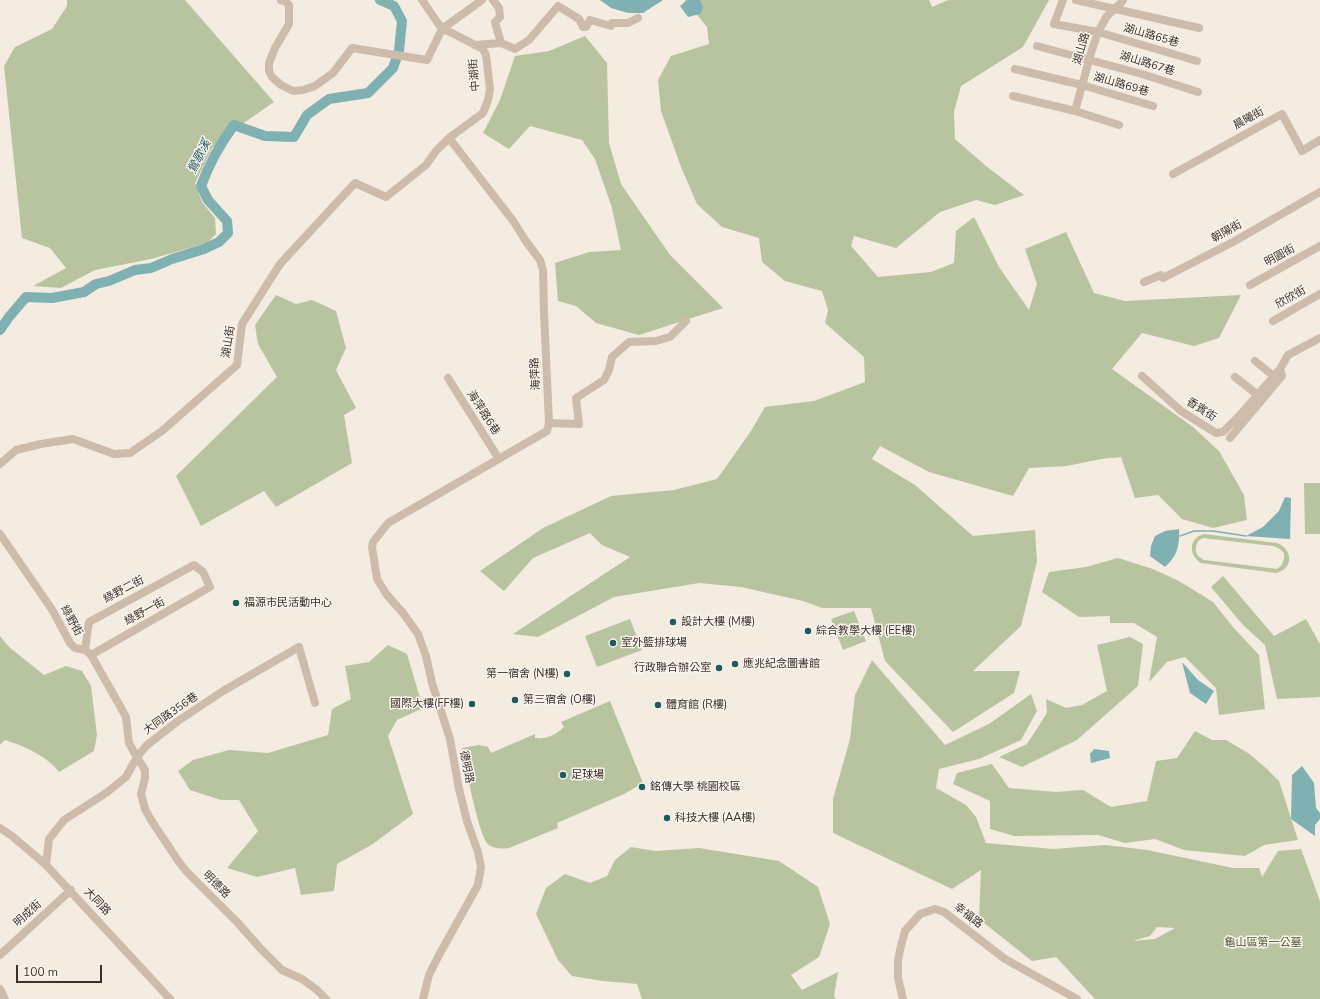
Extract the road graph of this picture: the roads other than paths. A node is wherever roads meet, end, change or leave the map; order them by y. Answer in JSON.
{"nodes":[{"id":1,"x":281,"y":0,"type":"edge"},
{"id":2,"x":482,"y":0,"type":"edge"},
{"id":3,"x":493,"y":0,"type":"edge"},
{"id":4,"x":1063,"y":0,"type":"edge"},
{"id":5,"x":1076,"y":0,"type":"edge"},
{"id":6,"x":1123,"y":0,"type":"edge"},
{"id":7,"x":426,"y":2,"type":"edge"},
{"id":8,"x":1115,"y":9,"type":"junction"},
{"id":9,"x":638,"y":18,"type":"dead end"},
{"id":10,"x":1199,"y":28,"type":"dead end"},
{"id":11,"x":442,"y":29,"type":"junction"},
{"id":12,"x":1098,"y":32,"type":"junction"},
{"id":13,"x":501,"y":43,"type":"junction"},
{"id":14,"x":474,"y":45,"type":"junction"},
{"id":15,"x":1037,"y":46,"type":"dead end"},
{"id":16,"x":1089,"y":59,"type":"junction"},
{"id":17,"x":1197,"y":61,"type":"dead end"},
{"id":18,"x":1015,"y":69,"type":"dead end"},
{"id":19,"x":1082,"y":85,"type":"junction"},
{"id":20,"x":1198,"y":92,"type":"dead end"},
{"id":21,"x":1012,"y":96,"type":"dead end"},
{"id":22,"x":1154,"y":106,"type":"dead end"},
{"id":23,"x":1075,"y":111,"type":"junction"},
{"id":24,"x":1119,"y":125,"type":"dead end"},
{"id":25,"x":449,"y":138,"type":"junction"},
{"id":26,"x":1320,"y":140,"type":"edge"},
{"id":27,"x":1173,"y":174,"type":"dead end"},
{"id":28,"x":1320,"y":192,"type":"edge"},
{"id":29,"x":1320,"y":246,"type":"edge"},
{"id":30,"x":1144,"y":282,"type":"dead end"},
{"id":31,"x":1250,"y":285,"type":"dead end"},
{"id":32,"x":1320,"y":294,"type":"edge"},
{"id":33,"x":686,"y":321,"type":"dead end"},
{"id":34,"x":1273,"y":321,"type":"dead end"},
{"id":35,"x":1320,"y":338,"type":"edge"},
{"id":36,"x":1255,"y":361,"type":"dead end"},
{"id":37,"x":1280,"y":369,"type":"junction"},
{"id":38,"x":1270,"y":373,"type":"dead end"},
{"id":39,"x":1142,"y":376,"type":"dead end"},
{"id":40,"x":1236,"y":377,"type":"dead end"},
{"id":41,"x":448,"y":378,"type":"dead end"},
{"id":42,"x":1254,"y":392,"type":"dead end"},
{"id":43,"x":549,"y":423,"type":"junction"},
{"id":44,"x":1230,"y":438,"type":"dead end"},
{"id":45,"x":499,"y":459,"type":"junction"},
{"id":46,"x":0,"y":464,"type":"edge"},
{"id":47,"x":0,"y":534,"type":"edge"},
{"id":48,"x":194,"y":565,"type":"joint"},
{"id":49,"x":88,"y":652,"type":"junction"},
{"id":50,"x":315,"y":703,"type":"dead end"},
{"id":51,"x":137,"y":757,"type":"junction"},
{"id":52,"x":0,"y":828,"type":"edge"},
{"id":53,"x":46,"y":864,"type":"junction"},
{"id":54,"x":71,"y":890,"type":"junction"},
{"id":55,"x":0,"y":954,"type":"edge"},
{"id":56,"x":0,"y":990,"type":"edge"},
{"id":57,"x":5,"y":999,"type":"edge"},
{"id":58,"x":170,"y":999,"type":"edge"},
{"id":59,"x":326,"y":999,"type":"edge"},
{"id":60,"x":423,"y":999,"type":"edge"},
{"id":61,"x":903,"y":999,"type":"edge"},
{"id":62,"x":1077,"y":999,"type":"edge"}],
"edges":[{"from":1,"to":11,"type":"street"},
{"from":2,"to":11,"type":"street"},
{"from":3,"to":13,"type":"street"},
{"from":4,"to":12,"type":"street","name":"湖山路65巷"},
{"from":5,"to":8,"type":"street"},
{"from":6,"to":8,"type":"street","name":"湖山路"},
{"from":7,"to":11,"type":"street","name":"中湖街"},
{"from":8,"to":10,"type":"street"},
{"from":8,"to":12,"type":"street","name":"湖山路"},
{"from":9,"to":13,"type":"street"},
{"from":11,"to":14,"type":"street","name":"中湖街"},
{"from":12,"to":16,"type":"street","name":"湖山路"},
{"from":12,"to":17,"type":"street","name":"湖山路65巷"},
{"from":13,"to":14,"type":"street"},
{"from":14,"to":25,"type":"street","name":"中湖街"},
{"from":15,"to":16,"type":"street","name":"湖山路67巷"},
{"from":16,"to":19,"type":"street","name":"湖山路"},
{"from":16,"to":20,"type":"street","name":"湖山路67巷"},
{"from":18,"to":19,"type":"street","name":"湖山路69巷"},
{"from":19,"to":22,"type":"street","name":"湖山路69巷"},
{"from":19,"to":23,"type":"street","name":"湖山路"},
{"from":21,"to":23,"type":"street"},
{"from":23,"to":24,"type":"street"},
{"from":25,"to":43,"type":"street","name":"海萍路"},
{"from":25,"to":46,"type":"street","name":"湖山街"},
{"from":26,"to":27,"type":"street","name":"晨曦街"},
{"from":28,"to":30,"type":"street","name":"朝陽街"},
{"from":29,"to":31,"type":"street","name":"明圓街"},
{"from":32,"to":34,"type":"street","name":"欣欣街"},
{"from":33,"to":43,"type":"street"},
{"from":35,"to":37,"type":"street","name":"香賓街"},
{"from":36,"to":38,"type":"street"},
{"from":37,"to":39,"type":"street","name":"香賓街"},
{"from":37,"to":44,"type":"street","name":"香賓街"},
{"from":40,"to":42,"type":"street"},
{"from":41,"to":45,"type":"street","name":"海萍路6巷"},
{"from":43,"to":45,"type":"street"},
{"from":45,"to":60,"type":"street","name":"德明路"},
{"from":47,"to":49,"type":"street","name":"綠野街"},
{"from":48,"to":49,"type":"street","name":"綠野二街"},
{"from":48,"to":49,"type":"street","name":"綠野一街"},
{"from":49,"to":51,"type":"street"},
{"from":50,"to":51,"type":"street","name":"大同路356巷"},
{"from":51,"to":53,"type":"street","name":"大同路356巷"},
{"from":51,"to":59,"type":"street","name":"明德路"},
{"from":52,"to":53,"type":"street","name":"大同路"},
{"from":53,"to":54,"type":"street","name":"大同路"},
{"from":54,"to":55,"type":"street","name":"明成街"},
{"from":54,"to":58,"type":"street","name":"大同路"},
{"from":56,"to":57,"type":"street"},
{"from":61,"to":62,"type":"street","name":"幸福路"}]}
